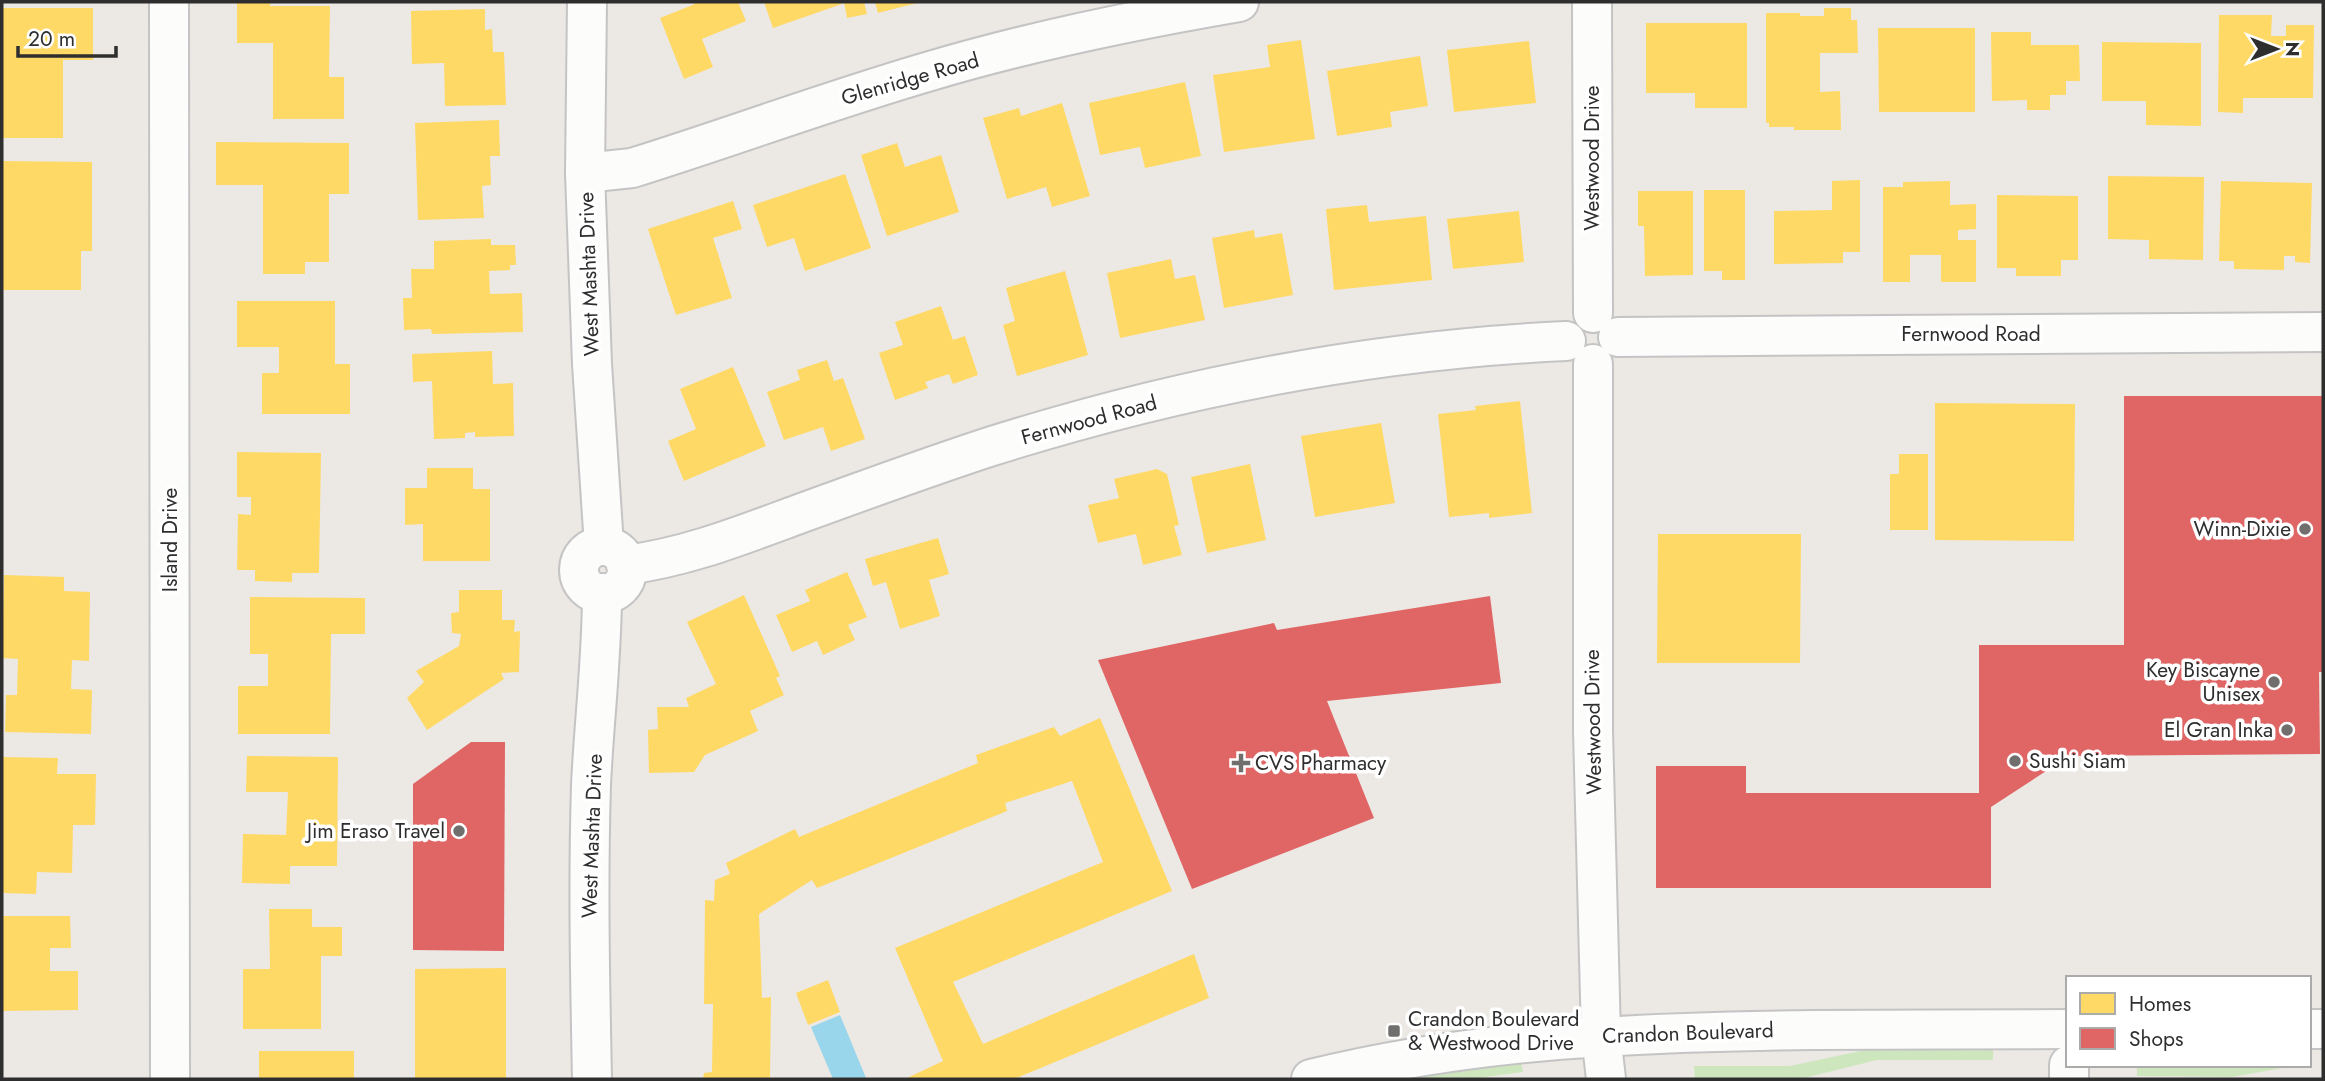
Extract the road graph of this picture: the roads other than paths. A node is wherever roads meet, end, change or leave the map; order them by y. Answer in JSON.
{"nodes":[{"id":1,"x":169,"y":2,"type":"edge"},
{"id":2,"x":587,"y":2,"type":"edge"},
{"id":3,"x":1239,"y":2,"type":"edge"},
{"id":4,"x":1592,"y":2,"type":"edge"},
{"id":5,"x":585,"y":173,"type":"junction"},
{"id":6,"x":2323,"y":332,"type":"edge"},
{"id":7,"x":1592,"y":339,"type":"junction"},
{"id":8,"x":611,"y":568,"type":"junction"},
{"id":9,"x":2066,"y":1029,"type":"edge"},
{"id":10,"x":1601,"y":1035,"type":"junction"},
{"id":11,"x":170,"y":1079,"type":"edge"},
{"id":12,"x":592,"y":1079,"type":"edge"},
{"id":13,"x":1311,"y":1079,"type":"edge"},
{"id":14,"x":1606,"y":1079,"type":"edge"}],
"edges":[{"from":1,"to":11,"type":"street","name":"Island Drive"},
{"from":2,"to":5,"type":"street","name":"West Mashta Drive"},
{"from":3,"to":5,"type":"street","name":"Glenridge Road"},
{"from":4,"to":7,"type":"street","name":"Westwood Drive"},
{"from":5,"to":8,"type":"street","name":"West Mashta Drive"},
{"from":6,"to":7,"type":"street","name":"Fernwood Road"},
{"from":7,"to":8,"type":"street","name":"Fernwood Road"},
{"from":7,"to":10,"type":"street","name":"Westwood Drive"},
{"from":8,"to":12,"type":"street","name":"West Mashta Drive"},
{"from":9,"to":10,"type":"street","name":"Crandon Boulevard"},
{"from":10,"to":13,"type":"street","name":"Crandon Boulevard"},
{"from":10,"to":14,"type":"street","name":"Westwood Drive"}]}
